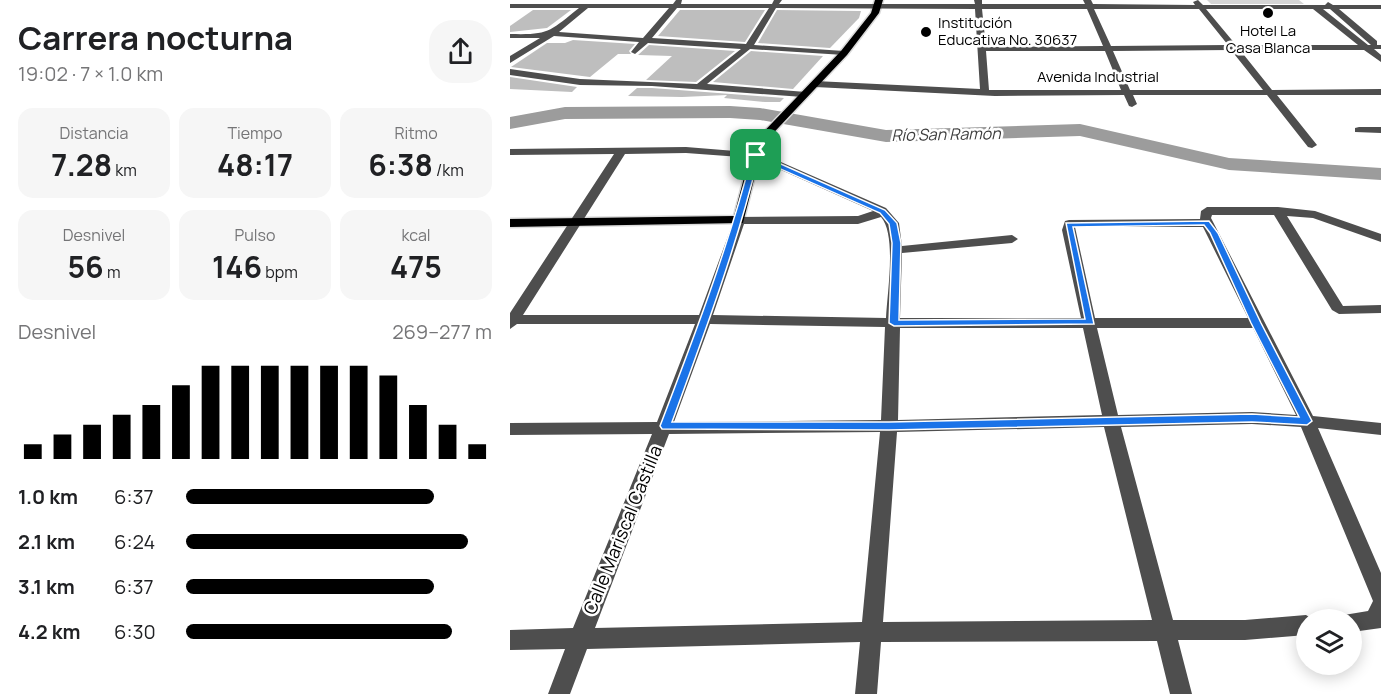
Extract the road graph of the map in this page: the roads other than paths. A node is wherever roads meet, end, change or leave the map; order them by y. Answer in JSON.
{"nodes":[{"id":1,"x":1307,"y":0,"type":"edge"},
{"id":2,"x":1323,"y":0,"type":"edge"},
{"id":3,"x":678,"y":3,"type":"edge"},
{"id":4,"x":776,"y":3,"type":"edge"},
{"id":5,"x":878,"y":4,"type":"edge"},
{"id":6,"x":978,"y":4,"type":"edge"},
{"id":7,"x":1089,"y":4,"type":"edge"},
{"id":8,"x":1198,"y":4,"type":"edge"},
{"id":9,"x":510,"y":6,"type":"edge"},
{"id":10,"x":586,"y":6,"type":"junction"},
{"id":11,"x":1332,"y":7,"type":"junction"},
{"id":12,"x":1381,"y":7,"type":"edge"},
{"id":13,"x":1316,"y":8,"type":"junction"},
{"id":14,"x":552,"y":34,"type":"junction"},
{"id":15,"x":510,"y":36,"type":"edge"},
{"id":16,"x":646,"y":40,"type":"junction"},
{"id":17,"x":749,"y":46,"type":"junction"},
{"id":18,"x":1109,"y":48,"type":"junction"},
{"id":19,"x":1236,"y":48,"type":"junction"},
{"id":20,"x":1364,"y":48,"type":"junction"},
{"id":21,"x":1381,"y":48,"type":"edge"},
{"id":22,"x":981,"y":49,"type":"junction"},
{"id":23,"x":635,"y":52,"type":"dead end"},
{"id":24,"x":844,"y":53,"type":"junction"},
{"id":25,"x":510,"y":60,"type":"edge"},
{"id":26,"x":1381,"y":60,"type":"edge"},
{"id":27,"x":510,"y":72,"type":"edge"},
{"id":28,"x":815,"y":84,"type":"junction"},
{"id":29,"x":698,"y":87,"type":"junction"},
{"id":30,"x":985,"y":92,"type":"junction"},
{"id":31,"x":1127,"y":92,"type":"junction"},
{"id":32,"x":1381,"y":92,"type":"edge"},
{"id":33,"x":1272,"y":93,"type":"junction"},
{"id":34,"x":803,"y":94,"type":"junction"},
{"id":35,"x":1132,"y":104,"type":"dead end"},
{"id":36,"x":1359,"y":130,"type":"dead end"},
{"id":37,"x":1381,"y":130,"type":"edge"},
{"id":38,"x":1312,"y":145,"type":"dead end"},
{"id":39,"x":622,"y":150,"type":"junction"},
{"id":40,"x":510,"y":152,"type":"edge"},
{"id":41,"x":756,"y":155,"type":"junction"},
{"id":42,"x":882,"y":211,"type":"junction"},
{"id":43,"x":1278,"y":211,"type":"junction"},
{"id":44,"x":739,"y":220,"type":"junction"},
{"id":45,"x":510,"y":223,"type":"edge"},
{"id":46,"x":577,"y":223,"type":"junction"},
{"id":47,"x":1206,"y":223,"type":"junction"},
{"id":48,"x":1012,"y":239,"type":"dead end"},
{"id":49,"x":1379,"y":240,"type":"edge"},
{"id":50,"x":896,"y":250,"type":"junction"},
{"id":51,"x":1381,"y":309,"type":"edge"},
{"id":52,"x":704,"y":319,"type":"junction"},
{"id":53,"x":511,"y":322,"type":"edge"},
{"id":54,"x":1090,"y":322,"type":"junction"},
{"id":55,"x":894,"y":323,"type":"junction"},
{"id":56,"x":1256,"y":323,"type":"junction"},
{"id":57,"x":1111,"y":420,"type":"junction"},
{"id":58,"x":1307,"y":421,"type":"junction"},
{"id":59,"x":665,"y":426,"type":"junction"},
{"id":60,"x":889,"y":426,"type":"junction"},
{"id":61,"x":510,"y":429,"type":"edge"},
{"id":62,"x":1381,"y":429,"type":"edge"},
{"id":63,"x":1381,"y":597,"type":"edge"},
{"id":64,"x":1379,"y":616,"type":"edge"},
{"id":65,"x":1362,"y":620,"type":"edge"},
{"id":66,"x":1296,"y":626,"type":"edge"},
{"id":67,"x":1165,"y":631,"type":"junction"},
{"id":68,"x":870,"y":632,"type":"junction"},
{"id":69,"x":510,"y":640,"type":"edge"},
{"id":70,"x":579,"y":640,"type":"junction"},
{"id":71,"x":560,"y":694,"type":"edge"},
{"id":72,"x":866,"y":694,"type":"edge"},
{"id":73,"x":1181,"y":694,"type":"edge"}],
"edges":[{"from":1,"to":13,"type":"street"},
{"from":2,"to":11,"type":"street"},
{"from":3,"to":4,"type":"street"},
{"from":3,"to":10,"type":"street"},
{"from":3,"to":16,"type":"street"},
{"from":4,"to":5,"type":"street"},
{"from":4,"to":17,"type":"street"},
{"from":5,"to":6,"type":"street"},
{"from":5,"to":24,"type":"main road","name":"Calle Mariscal Castilla"},
{"from":6,"to":7,"type":"street"},
{"from":6,"to":22,"type":"street"},
{"from":7,"to":8,"type":"street"},
{"from":7,"to":18,"type":"street"},
{"from":8,"to":13,"type":"street"},
{"from":8,"to":19,"type":"street"},
{"from":9,"to":10,"type":"street"},
{"from":10,"to":14,"type":"street"},
{"from":11,"to":12,"type":"street"},
{"from":11,"to":13,"type":"street"},
{"from":11,"to":21,"type":"street"},
{"from":13,"to":20,"type":"street"},
{"from":14,"to":15,"type":"street"},
{"from":14,"to":16,"type":"street"},
{"from":14,"to":25,"type":"street"},
{"from":16,"to":17,"type":"street"},
{"from":16,"to":23,"type":"street"},
{"from":17,"to":24,"type":"street"},
{"from":17,"to":29,"type":"street"},
{"from":18,"to":19,"type":"street"},
{"from":18,"to":22,"type":"street"},
{"from":18,"to":31,"type":"street"},
{"from":19,"to":20,"type":"street"},
{"from":19,"to":33,"type":"street"},
{"from":20,"to":21,"type":"street"},
{"from":20,"to":26,"type":"street"},
{"from":22,"to":30,"type":"street"},
{"from":24,"to":28,"type":"main road","name":"Calle Mariscal Castilla"},
{"from":27,"to":29,"type":"street"},
{"from":28,"to":30,"type":"street","name":"Avenida Industrial"},
{"from":28,"to":34,"type":"main road","name":"Calle Mariscal Castilla"},
{"from":29,"to":34,"type":"street"},
{"from":30,"to":31,"type":"street","name":"Avenida Industrial"},
{"from":31,"to":33,"type":"street","name":"Avenida Industrial"},
{"from":31,"to":35,"type":"street"},
{"from":32,"to":33,"type":"street","name":"Avenida Industrial"},
{"from":33,"to":38,"type":"street"},
{"from":34,"to":41,"type":"main road","name":"Calle Mariscal Castilla"},
{"from":36,"to":37,"type":"street"},
{"from":39,"to":40,"type":"street"},
{"from":39,"to":41,"type":"street"},
{"from":39,"to":46,"type":"street"},
{"from":41,"to":42,"type":"street"},
{"from":41,"to":44,"type":"main road","name":"Calle Mariscal Castilla"},
{"from":42,"to":44,"type":"street"},
{"from":42,"to":50,"type":"street"},
{"from":43,"to":47,"type":"street"},
{"from":43,"to":49,"type":"street"},
{"from":43,"to":51,"type":"street"},
{"from":44,"to":46,"type":"main road"},
{"from":44,"to":52,"type":"street","name":"Calle Mariscal Castilla"},
{"from":45,"to":46,"type":"main road"},
{"from":46,"to":53,"type":"street"},
{"from":47,"to":54,"type":"street"},
{"from":47,"to":56,"type":"street"},
{"from":48,"to":50,"type":"street"},
{"from":50,"to":55,"type":"street"},
{"from":52,"to":53,"type":"street"},
{"from":52,"to":55,"type":"street"},
{"from":52,"to":59,"type":"street","name":"Calle Mariscal Castilla"},
{"from":54,"to":55,"type":"street"},
{"from":54,"to":56,"type":"street"},
{"from":54,"to":57,"type":"street"},
{"from":55,"to":60,"type":"street"},
{"from":56,"to":58,"type":"street"},
{"from":57,"to":58,"type":"street"},
{"from":57,"to":60,"type":"street"},
{"from":57,"to":67,"type":"street"},
{"from":58,"to":62,"type":"street"},
{"from":58,"to":63,"type":"street"},
{"from":59,"to":60,"type":"street"},
{"from":59,"to":61,"type":"street"},
{"from":59,"to":70,"type":"street","name":"Calle Mariscal Castilla"},
{"from":60,"to":68,"type":"street"},
{"from":64,"to":65,"type":"street"},
{"from":66,"to":67,"type":"street"},
{"from":67,"to":68,"type":"street"},
{"from":67,"to":73,"type":"street"},
{"from":68,"to":70,"type":"street"},
{"from":68,"to":72,"type":"street"},
{"from":69,"to":70,"type":"street"},
{"from":70,"to":71,"type":"street","name":"Calle Mariscal Castilla"}]}
